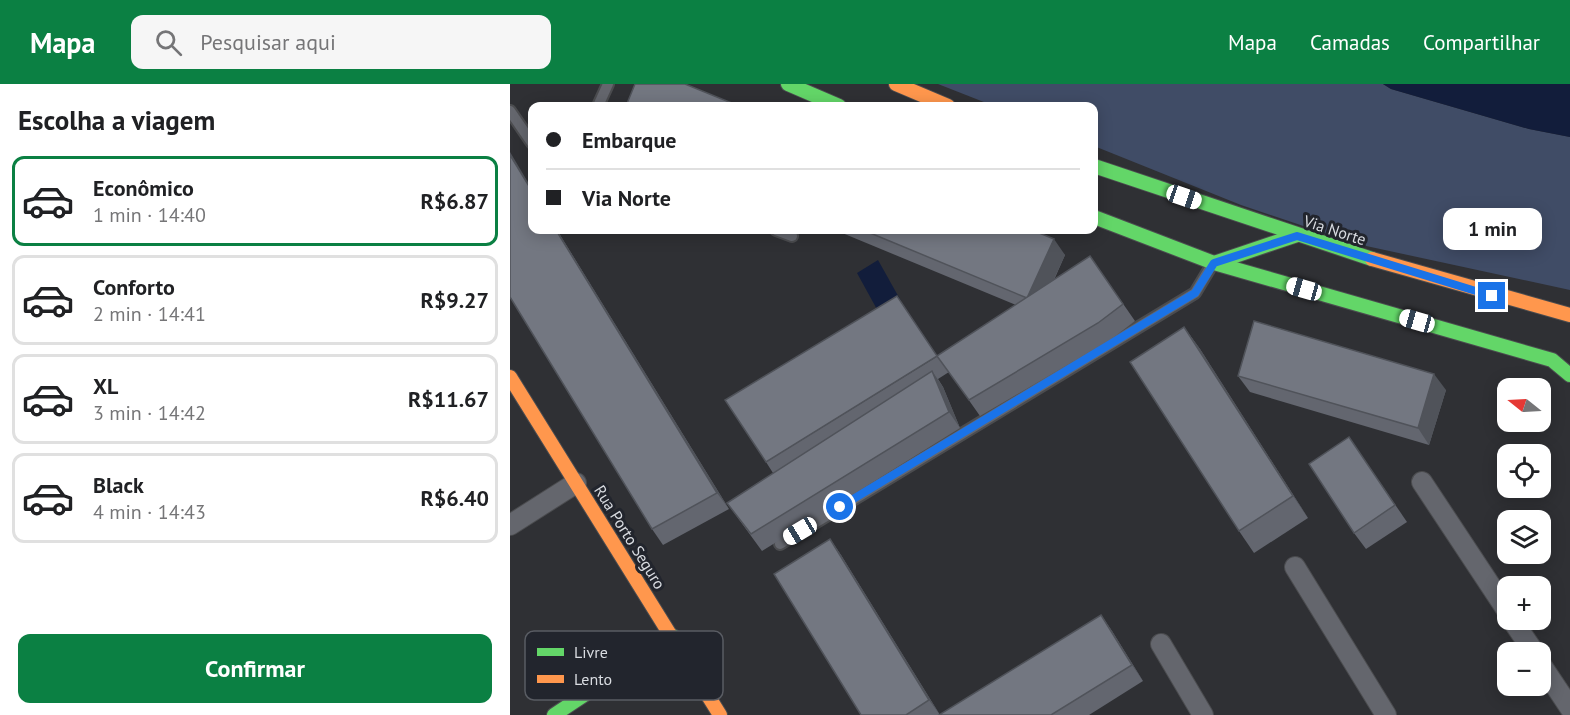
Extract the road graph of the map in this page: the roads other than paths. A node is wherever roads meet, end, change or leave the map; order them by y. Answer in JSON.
{"nodes":[{"id":1,"x":608,"y":84,"type":"edge"},
{"id":2,"x":788,"y":84,"type":"edge"},
{"id":3,"x":896,"y":84,"type":"edge"},
{"id":4,"x":600,"y":102,"type":"edge"},
{"id":5,"x":830,"y":102,"type":"edge"},
{"id":6,"x":939,"y":102,"type":"edge"},
{"id":7,"x":510,"y":111,"type":"edge"},
{"id":8,"x":528,"y":137,"type":"edge"},
{"id":9,"x":1098,"y":167,"type":"edge"},
{"id":10,"x":1098,"y":219,"type":"edge"},
{"id":11,"x":787,"y":234,"type":"edge"},
{"id":12,"x":792,"y":236,"type":"dead end"},
{"id":13,"x":1297,"y":236,"type":"junction"},
{"id":14,"x":1214,"y":263,"type":"junction"},
{"id":15,"x":1570,"y":315,"type":"edge"},
{"id":16,"x":1570,"y":375,"type":"edge"},
{"id":17,"x":510,"y":378,"type":"edge"},
{"id":18,"x":1422,"y":482,"type":"dead end"},
{"id":19,"x":576,"y":483,"type":"junction"},
{"id":20,"x":510,"y":525,"type":"edge"},
{"id":21,"x":780,"y":544,"type":"dead end"},
{"id":22,"x":1295,"y":567,"type":"dead end"},
{"id":23,"x":1497,"y":595,"type":"edge"},
{"id":24,"x":670,"y":631,"type":"edge"},
{"id":25,"x":1161,"y":644,"type":"dead end"},
{"id":26,"x":1551,"y":680,"type":"edge"},
{"id":27,"x":577,"y":700,"type":"edge"},
{"id":28,"x":711,"y":700,"type":"edge"},
{"id":29,"x":1570,"y":708,"type":"edge"},
{"id":30,"x":554,"y":715,"type":"edge"},
{"id":31,"x":720,"y":715,"type":"edge"},
{"id":32,"x":1203,"y":715,"type":"edge"},
{"id":33,"x":1386,"y":715,"type":"edge"}],
"edges":[{"from":1,"to":4,"type":"lane"},
{"from":2,"to":5,"type":"street"},
{"from":3,"to":6,"type":"street"},
{"from":7,"to":8,"type":"lane"},
{"from":9,"to":13,"type":"street","name":"Via Norte"},
{"from":10,"to":14,"type":"street"},
{"from":11,"to":12,"type":"lane"},
{"from":13,"to":14,"type":"street"},
{"from":13,"to":15,"type":"street","name":"Via Norte"},
{"from":14,"to":16,"type":"street"},
{"from":14,"to":21,"type":"lane"},
{"from":17,"to":19,"type":"street","name":"Rua Porto Seguro"},
{"from":18,"to":23,"type":"street"},
{"from":19,"to":20,"type":"street"},
{"from":19,"to":24,"type":"street","name":"Rua Porto Seguro"},
{"from":22,"to":33,"type":"street"},
{"from":25,"to":32,"type":"street"},
{"from":26,"to":29,"type":"street"},
{"from":27,"to":30,"type":"street"},
{"from":28,"to":31,"type":"street","name":"Rua Porto Seguro"}]}
